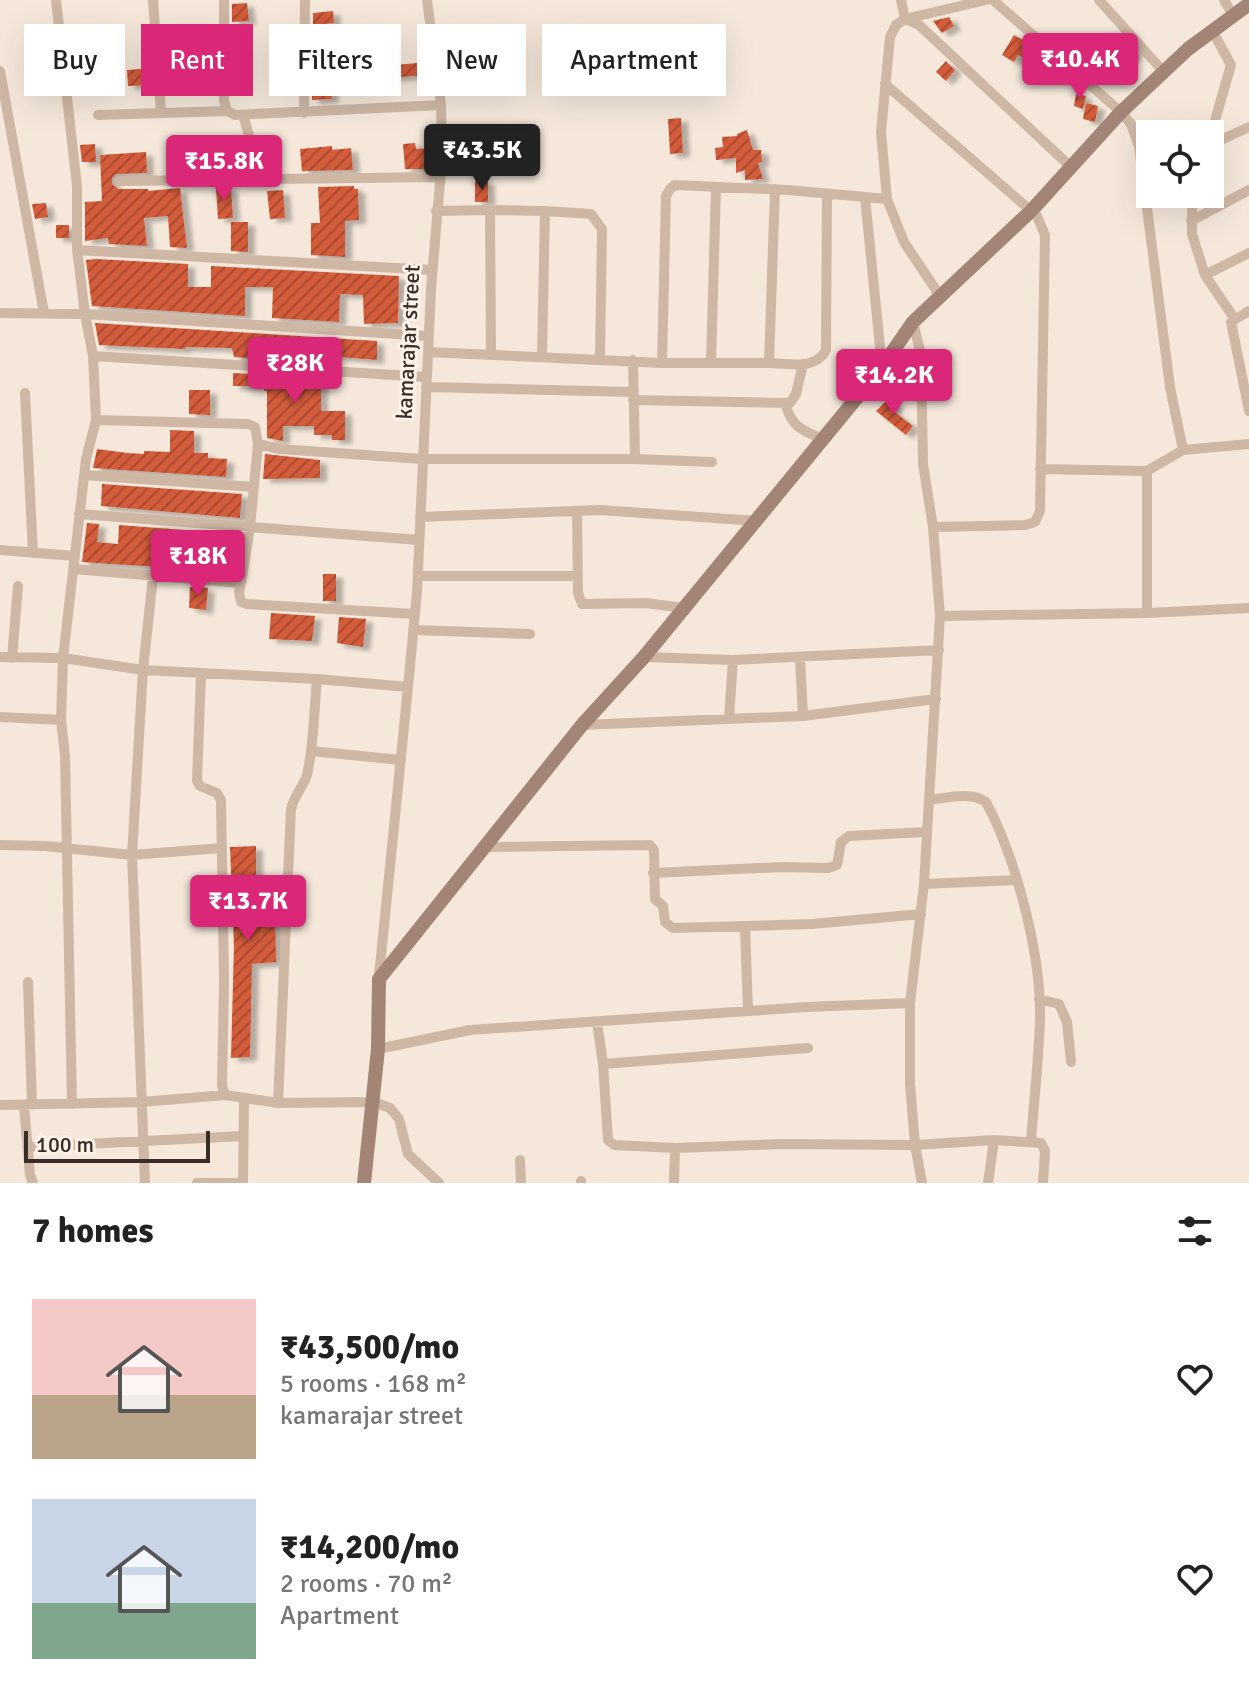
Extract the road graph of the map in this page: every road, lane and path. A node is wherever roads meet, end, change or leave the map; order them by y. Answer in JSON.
{"nodes":[{"id":1,"x":56,"y":0,"type":"edge"},
{"id":2,"x":153,"y":0,"type":"edge"},
{"id":3,"x":224,"y":0,"type":"edge"},
{"id":4,"x":305,"y":0,"type":"edge"},
{"id":5,"x":427,"y":0,"type":"edge"},
{"id":6,"x":901,"y":0,"type":"edge"},
{"id":7,"x":986,"y":0,"type":"edge"},
{"id":8,"x":993,"y":0,"type":"edge"},
{"id":9,"x":1099,"y":0,"type":"edge"},
{"id":10,"x":1224,"y":0,"type":"edge"},
{"id":11,"x":950,"y":4,"type":"edge"},
{"id":12,"x":1249,"y":4,"type":"edge"},
{"id":13,"x":1234,"y":17,"type":"junction"},
{"id":14,"x":905,"y":19,"type":"junction"},
{"id":15,"x":1207,"y":35,"type":"junction"},
{"id":16,"x":0,"y":71,"type":"edge"},
{"id":17,"x":1163,"y":71,"type":"junction"},
{"id":18,"x":885,"y":84,"type":"junction"},
{"id":19,"x":441,"y":105,"type":"junction"},
{"id":20,"x":227,"y":111,"type":"junction"},
{"id":21,"x":1121,"y":112,"type":"junction"},
{"id":22,"x":161,"y":113,"type":"junction"},
{"id":23,"x":304,"y":113,"type":"junction"},
{"id":24,"x":98,"y":115,"type":"dead end"},
{"id":25,"x":243,"y":115,"type":"junction"},
{"id":26,"x":1215,"y":120,"type":"edge"},
{"id":27,"x":1249,"y":127,"type":"edge"},
{"id":28,"x":1224,"y":139,"type":"edge"},
{"id":29,"x":1072,"y":168,"type":"junction"},
{"id":30,"x":439,"y":177,"type":"junction"},
{"id":31,"x":119,"y":181,"type":"dead end"},
{"id":32,"x":262,"y":181,"type":"junction"},
{"id":33,"x":716,"y":187,"type":"junction"},
{"id":34,"x":775,"y":189,"type":"junction"},
{"id":35,"x":1249,"y":190,"type":"edge"},
{"id":36,"x":827,"y":194,"type":"junction"},
{"id":37,"x":865,"y":197,"type":"junction"},
{"id":38,"x":887,"y":199,"type":"junction"},
{"id":39,"x":1191,"y":208,"type":"edge"},
{"id":40,"x":490,"y":210,"type":"junction"},
{"id":41,"x":436,"y":211,"type":"junction"},
{"id":42,"x":545,"y":211,"type":"junction"},
{"id":43,"x":1031,"y":211,"type":"junction"},
{"id":44,"x":1191,"y":221,"type":"junction"},
{"id":45,"x":77,"y":250,"type":"junction"},
{"id":46,"x":1249,"y":253,"type":"edge"},
{"id":47,"x":432,"y":270,"type":"junction"},
{"id":48,"x":1205,"y":275,"type":"junction"},
{"id":49,"x":940,"y":296,"type":"junction"},
{"id":50,"x":1249,"y":311,"type":"edge"},
{"id":51,"x":0,"y":313,"type":"edge"},
{"id":52,"x":44,"y":313,"type":"junction"},
{"id":53,"x":85,"y":314,"type":"junction"},
{"id":54,"x":913,"y":322,"type":"junction"},
{"id":55,"x":1233,"y":324,"type":"junction"},
{"id":56,"x":428,"y":336,"type":"junction"},
{"id":57,"x":428,"y":352,"type":"junction"},
{"id":58,"x":491,"y":355,"type":"junction"},
{"id":59,"x":93,"y":356,"type":"junction"},
{"id":60,"x":542,"y":356,"type":"junction"},
{"id":61,"x":600,"y":358,"type":"junction"},
{"id":62,"x":633,"y":360,"type":"junction"},
{"id":63,"x":662,"y":363,"type":"junction"},
{"id":64,"x":711,"y":363,"type":"junction"},
{"id":65,"x":769,"y":363,"type":"junction"},
{"id":66,"x":803,"y":364,"type":"junction"},
{"id":67,"x":882,"y":367,"type":"junction"},
{"id":68,"x":426,"y":382,"type":"junction"},
{"id":69,"x":25,"y":393,"type":"dead end"},
{"id":70,"x":633,"y":396,"type":"junction"},
{"id":71,"x":785,"y":403,"type":"junction"},
{"id":72,"x":1249,"y":411,"type":"edge"},
{"id":73,"x":96,"y":420,"type":"junction"},
{"id":74,"x":823,"y":439,"type":"junction"},
{"id":75,"x":258,"y":444,"type":"junction"},
{"id":76,"x":1249,"y":444,"type":"edge"},
{"id":77,"x":1183,"y":450,"type":"junction"},
{"id":78,"x":422,"y":459,"type":"junction"},
{"id":79,"x":635,"y":459,"type":"junction"},
{"id":80,"x":712,"y":462,"type":"dead end"},
{"id":81,"x":1040,"y":469,"type":"junction"},
{"id":82,"x":1147,"y":471,"type":"junction"},
{"id":83,"x":84,"y":475,"type":"junction"},
{"id":84,"x":254,"y":487,"type":"junction"},
{"id":85,"x":577,"y":511,"type":"junction"},
{"id":86,"x":79,"y":514,"type":"junction"},
{"id":87,"x":420,"y":517,"type":"junction"},
{"id":88,"x":757,"y":521,"type":"junction"},
{"id":89,"x":250,"y":527,"type":"junction"},
{"id":90,"x":933,"y":527,"type":"junction"},
{"id":91,"x":419,"y":540,"type":"junction"},
{"id":92,"x":0,"y":550,"type":"edge"},
{"id":93,"x":33,"y":553,"type":"junction"},
{"id":94,"x":75,"y":556,"type":"junction"},
{"id":95,"x":74,"y":569,"type":"junction"},
{"id":96,"x":418,"y":576,"type":"junction"},
{"id":97,"x":578,"y":576,"type":"junction"},
{"id":98,"x":153,"y":577,"type":"junction"},
{"id":99,"x":241,"y":583,"type":"junction"},
{"id":100,"x":18,"y":586,"type":"dead end"},
{"id":101,"x":684,"y":608,"type":"junction"},
{"id":102,"x":1249,"y":608,"type":"edge"},
{"id":103,"x":1147,"y":613,"type":"junction"},
{"id":104,"x":415,"y":614,"type":"junction"},
{"id":105,"x":940,"y":616,"type":"junction"},
{"id":106,"x":413,"y":630,"type":"junction"},
{"id":107,"x":530,"y":634,"type":"dead end"},
{"id":108,"x":939,"y":650,"type":"junction"},
{"id":109,"x":0,"y":657,"type":"edge"},
{"id":110,"x":644,"y":657,"type":"junction"},
{"id":111,"x":12,"y":658,"type":"junction"},
{"id":112,"x":63,"y":658,"type":"junction"},
{"id":113,"x":800,"y":658,"type":"junction"},
{"id":114,"x":733,"y":660,"type":"junction"},
{"id":115,"x":143,"y":670,"type":"junction"},
{"id":116,"x":201,"y":674,"type":"junction"},
{"id":117,"x":317,"y":679,"type":"junction"},
{"id":118,"x":408,"y":687,"type":"junction"},
{"id":119,"x":936,"y":699,"type":"junction"},
{"id":120,"x":803,"y":716,"type":"junction"},
{"id":121,"x":0,"y":717,"type":"edge"},
{"id":122,"x":729,"y":718,"type":"junction"},
{"id":123,"x":61,"y":720,"type":"junction"},
{"id":124,"x":582,"y":725,"type":"junction"},
{"id":125,"x":311,"y":751,"type":"junction"},
{"id":126,"x":401,"y":760,"type":"junction"},
{"id":127,"x":929,"y":800,"type":"junction"},
{"id":128,"x":926,"y":832,"type":"junction"},
{"id":129,"x":0,"y":845,"type":"edge"},
{"id":130,"x":484,"y":847,"type":"junction"},
{"id":131,"x":66,"y":848,"type":"junction"},
{"id":132,"x":222,"y":848,"type":"junction"},
{"id":133,"x":132,"y":855,"type":"junction"},
{"id":134,"x":653,"y":873,"type":"junction"},
{"id":135,"x":1017,"y":880,"type":"junction"},
{"id":136,"x":924,"y":884,"type":"junction"},
{"id":137,"x":921,"y":914,"type":"junction"},
{"id":138,"x":745,"y":927,"type":"junction"},
{"id":139,"x":379,"y":979,"type":"junction"},
{"id":140,"x":28,"y":982,"type":"dead end"},
{"id":141,"x":1039,"y":999,"type":"junction"},
{"id":142,"x":910,"y":1003,"type":"junction"},
{"id":143,"x":748,"y":1011,"type":"junction"},
{"id":144,"x":597,"y":1022,"type":"junction"},
{"id":145,"x":808,"y":1048,"type":"dead end"},
{"id":146,"x":378,"y":1049,"type":"junction"},
{"id":147,"x":1071,"y":1062,"type":"dead end"},
{"id":148,"x":603,"y":1064,"type":"junction"},
{"id":149,"x":225,"y":1095,"type":"junction"},
{"id":150,"x":244,"y":1099,"type":"junction"},
{"id":151,"x":142,"y":1102,"type":"junction"},
{"id":152,"x":374,"y":1102,"type":"junction"},
{"id":153,"x":278,"y":1103,"type":"junction"},
{"id":154,"x":72,"y":1104,"type":"junction"},
{"id":155,"x":0,"y":1105,"type":"edge"},
{"id":156,"x":28,"y":1105,"type":"junction"},
{"id":157,"x":243,"y":1136,"type":"junction"},
{"id":158,"x":994,"y":1140,"type":"junction"},
{"id":159,"x":1031,"y":1141,"type":"junction"},
{"id":160,"x":143,"y":1142,"type":"junction"},
{"id":161,"x":915,"y":1145,"type":"junction"},
{"id":162,"x":27,"y":1147,"type":"junction"},
{"id":163,"x":675,"y":1148,"type":"junction"},
{"id":164,"x":520,"y":1160,"type":"dead end"},
{"id":165,"x":33,"y":1183,"type":"edge"},
{"id":166,"x":145,"y":1183,"type":"edge"},
{"id":167,"x":197,"y":1183,"type":"edge"},
{"id":168,"x":243,"y":1183,"type":"edge"},
{"id":169,"x":364,"y":1183,"type":"edge"},
{"id":170,"x":439,"y":1183,"type":"edge"},
{"id":171,"x":521,"y":1183,"type":"edge"},
{"id":172,"x":674,"y":1183,"type":"edge"},
{"id":173,"x":922,"y":1183,"type":"edge"},
{"id":174,"x":988,"y":1183,"type":"edge"},
{"id":175,"x":1043,"y":1183,"type":"edge"}],
"edges":[{"from":1,"to":45,"type":"street"},
{"from":2,"to":22,"type":"street"},
{"from":3,"to":20,"type":"street"},
{"from":4,"to":23,"type":"street"},
{"from":5,"to":19,"type":"street","name":"kamarajar street"},
{"from":6,"to":14,"type":"street"},
{"from":7,"to":11,"type":"street"},
{"from":8,"to":21,"type":"street"},
{"from":9,"to":17,"type":"street"},
{"from":10,"to":13,"type":"street"},
{"from":11,"to":14,"type":"street"},
{"from":12,"to":13,"type":"main road"},
{"from":13,"to":15,"type":"main road"},
{"from":14,"to":18,"type":"street"},
{"from":14,"to":29,"type":"street"},
{"from":15,"to":17,"type":"main road"},
{"from":15,"to":26,"type":"street"},
{"from":16,"to":52,"type":"street"},
{"from":17,"to":21,"type":"main road"},
{"from":18,"to":38,"type":"street"},
{"from":18,"to":43,"type":"street"},
{"from":19,"to":23,"type":"street"},
{"from":19,"to":30,"type":"street","name":"kamarajar street"},
{"from":20,"to":22,"type":"street"},
{"from":20,"to":25,"type":"street"},
{"from":21,"to":29,"type":"main road"},
{"from":21,"to":77,"type":"street"},
{"from":22,"to":24,"type":"street"},
{"from":23,"to":25,"type":"street"},
{"from":25,"to":32,"type":"street"},
{"from":27,"to":28,"type":"street"},
{"from":29,"to":43,"type":"main road"},
{"from":30,"to":32,"type":"street"},
{"from":30,"to":41,"type":"street","name":"kamarajar street"},
{"from":31,"to":32,"type":"street"},
{"from":33,"to":34,"type":"street"},
{"from":33,"to":63,"type":"street"},
{"from":33,"to":64,"type":"street"},
{"from":34,"to":36,"type":"street"},
{"from":34,"to":65,"type":"street"},
{"from":35,"to":44,"type":"street"},
{"from":36,"to":37,"type":"street"},
{"from":36,"to":66,"type":"street"},
{"from":37,"to":38,"type":"street"},
{"from":37,"to":67,"type":"street"},
{"from":38,"to":49,"type":"street"},
{"from":39,"to":44,"type":"street"},
{"from":40,"to":41,"type":"street"},
{"from":40,"to":42,"type":"street"},
{"from":40,"to":58,"type":"street"},
{"from":41,"to":47,"type":"street","name":"kamarajar street"},
{"from":42,"to":60,"type":"street"},
{"from":42,"to":61,"type":"street"},
{"from":43,"to":49,"type":"main road"},
{"from":43,"to":81,"type":"street"},
{"from":44,"to":48,"type":"street"},
{"from":45,"to":47,"type":"street"},
{"from":45,"to":53,"type":"street"},
{"from":46,"to":48,"type":"street"},
{"from":47,"to":56,"type":"street","name":"kamarajar street"},
{"from":48,"to":55,"type":"street"},
{"from":49,"to":54,"type":"main road"},
{"from":50,"to":55,"type":"street"},
{"from":51,"to":52,"type":"street"},
{"from":52,"to":53,"type":"street"},
{"from":53,"to":56,"type":"street"},
{"from":53,"to":59,"type":"street"},
{"from":54,"to":67,"type":"main road"},
{"from":54,"to":90,"type":"street"},
{"from":55,"to":72,"type":"street"},
{"from":56,"to":57,"type":"street","name":"kamarajar street"},
{"from":57,"to":58,"type":"street"},
{"from":57,"to":68,"type":"street","name":"kamarajar street"},
{"from":58,"to":60,"type":"street"},
{"from":59,"to":68,"type":"street"},
{"from":59,"to":73,"type":"street"},
{"from":60,"to":61,"type":"street"},
{"from":61,"to":62,"type":"street"},
{"from":62,"to":63,"type":"street"},
{"from":62,"to":70,"type":"street"},
{"from":63,"to":64,"type":"street"},
{"from":64,"to":65,"type":"street"},
{"from":65,"to":66,"type":"street"},
{"from":66,"to":71,"type":"street"},
{"from":67,"to":74,"type":"main road"},
{"from":68,"to":70,"type":"street"},
{"from":68,"to":78,"type":"street","name":"kamarajar street"},
{"from":69,"to":93,"type":"street"},
{"from":70,"to":71,"type":"street"},
{"from":70,"to":79,"type":"street"},
{"from":71,"to":74,"type":"street"},
{"from":73,"to":75,"type":"street"},
{"from":73,"to":83,"type":"street"},
{"from":74,"to":88,"type":"main road"},
{"from":75,"to":78,"type":"street"},
{"from":75,"to":84,"type":"street"},
{"from":76,"to":77,"type":"street"},
{"from":77,"to":82,"type":"street"},
{"from":78,"to":79,"type":"street"},
{"from":78,"to":87,"type":"street","name":"kamarajar street"},
{"from":79,"to":80,"type":"street"},
{"from":81,"to":82,"type":"street"},
{"from":81,"to":90,"type":"street"},
{"from":82,"to":103,"type":"street"},
{"from":83,"to":84,"type":"street"},
{"from":83,"to":86,"type":"street"},
{"from":84,"to":89,"type":"street"},
{"from":85,"to":87,"type":"street"},
{"from":85,"to":88,"type":"street"},
{"from":85,"to":97,"type":"street"},
{"from":86,"to":89,"type":"street"},
{"from":86,"to":94,"type":"street"},
{"from":87,"to":91,"type":"street","name":"kamarajar street"},
{"from":88,"to":101,"type":"main road"},
{"from":89,"to":91,"type":"street"},
{"from":89,"to":99,"type":"street"},
{"from":90,"to":105,"type":"street"},
{"from":91,"to":96,"type":"street","name":"kamarajar street"},
{"from":92,"to":93,"type":"street"},
{"from":93,"to":94,"type":"street"},
{"from":94,"to":95,"type":"street"},
{"from":95,"to":98,"type":"street"},
{"from":95,"to":112,"type":"street"},
{"from":96,"to":97,"type":"street"},
{"from":96,"to":104,"type":"street","name":"kamarajar street"},
{"from":97,"to":101,"type":"street"},
{"from":98,"to":99,"type":"street"},
{"from":98,"to":115,"type":"street"},
{"from":99,"to":104,"type":"street"},
{"from":100,"to":111,"type":"street"},
{"from":101,"to":110,"type":"main road"},
{"from":102,"to":103,"type":"street"},
{"from":103,"to":105,"type":"street"},
{"from":104,"to":106,"type":"street","name":"kamarajar street"},
{"from":105,"to":108,"type":"street"},
{"from":106,"to":107,"type":"street"},
{"from":106,"to":118,"type":"street","name":"kamarajar street"},
{"from":108,"to":113,"type":"street"},
{"from":108,"to":119,"type":"street"},
{"from":109,"to":111,"type":"street"},
{"from":110,"to":114,"type":"street"},
{"from":110,"to":124,"type":"main road"},
{"from":111,"to":112,"type":"street"},
{"from":112,"to":115,"type":"street"},
{"from":112,"to":123,"type":"street"},
{"from":113,"to":114,"type":"street"},
{"from":113,"to":120,"type":"street"},
{"from":114,"to":122,"type":"street"},
{"from":115,"to":116,"type":"street"},
{"from":115,"to":133,"type":"street"},
{"from":116,"to":117,"type":"street"},
{"from":116,"to":132,"type":"street"},
{"from":117,"to":118,"type":"street"},
{"from":117,"to":125,"type":"street"},
{"from":118,"to":126,"type":"street","name":"kamarajar street"},
{"from":119,"to":120,"type":"street"},
{"from":119,"to":127,"type":"street"},
{"from":120,"to":122,"type":"street"},
{"from":121,"to":123,"type":"street"},
{"from":122,"to":124,"type":"street"},
{"from":123,"to":131,"type":"street"},
{"from":124,"to":130,"type":"main road"},
{"from":125,"to":126,"type":"street"},
{"from":125,"to":153,"type":"street"},
{"from":126,"to":139,"type":"street","name":"kamarajar street"},
{"from":127,"to":128,"type":"street"},
{"from":127,"to":135,"type":"street"},
{"from":128,"to":134,"type":"street"},
{"from":128,"to":136,"type":"street"},
{"from":129,"to":131,"type":"street"},
{"from":130,"to":134,"type":"street"},
{"from":130,"to":139,"type":"main road"},
{"from":131,"to":133,"type":"street"},
{"from":131,"to":154,"type":"street"},
{"from":132,"to":133,"type":"street"},
{"from":132,"to":149,"type":"street"},
{"from":133,"to":151,"type":"street"},
{"from":134,"to":138,"type":"street"},
{"from":135,"to":136,"type":"street"},
{"from":135,"to":141,"type":"street"},
{"from":136,"to":137,"type":"street"},
{"from":137,"to":138,"type":"street"},
{"from":137,"to":142,"type":"street"},
{"from":138,"to":143,"type":"street"},
{"from":139,"to":146,"type":"main road"},
{"from":140,"to":156,"type":"street"},
{"from":141,"to":147,"type":"street"},
{"from":141,"to":159,"type":"street"},
{"from":142,"to":143,"type":"street"},
{"from":142,"to":161,"type":"street"},
{"from":143,"to":144,"type":"street"},
{"from":144,"to":146,"type":"street"},
{"from":144,"to":148,"type":"street"},
{"from":145,"to":148,"type":"street"},
{"from":146,"to":152,"type":"main road"},
{"from":148,"to":163,"type":"street"},
{"from":149,"to":150,"type":"street"},
{"from":149,"to":151,"type":"street"},
{"from":150,"to":153,"type":"street"},
{"from":150,"to":157,"type":"street"},
{"from":151,"to":154,"type":"street"},
{"from":151,"to":160,"type":"street"},
{"from":152,"to":153,"type":"street"},
{"from":152,"to":169,"type":"main road"},
{"from":152,"to":170,"type":"street"},
{"from":154,"to":156,"type":"street"},
{"from":155,"to":156,"type":"street"},
{"from":156,"to":162,"type":"street"},
{"from":157,"to":160,"type":"street"},
{"from":157,"to":168,"type":"street"},
{"from":158,"to":159,"type":"street"},
{"from":158,"to":161,"type":"street"},
{"from":158,"to":174,"type":"street"},
{"from":159,"to":175,"type":"street"},
{"from":160,"to":162,"type":"street"},
{"from":160,"to":166,"type":"street"},
{"from":161,"to":163,"type":"street"},
{"from":161,"to":173,"type":"street"},
{"from":162,"to":165,"type":"street"},
{"from":163,"to":172,"type":"street"},
{"from":164,"to":171,"type":"street"},
{"from":167,"to":168,"type":"street"}]}
